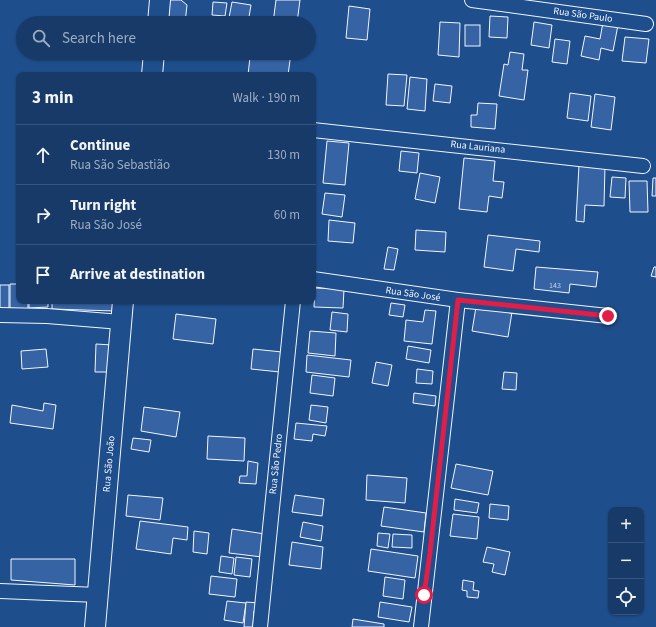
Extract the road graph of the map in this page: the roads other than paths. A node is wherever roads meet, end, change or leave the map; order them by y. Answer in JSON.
{"nodes":[{"id":1,"x":160,"y":0,"type":"edge"},
{"id":2,"x":472,"y":0,"type":"edge"},
{"id":3,"x":159,"y":16,"type":"edge"},
{"id":4,"x":646,"y":24,"type":"dead end"},
{"id":5,"x":153,"y":60,"type":"edge"},
{"id":6,"x":152,"y":72,"type":"edge"},
{"id":7,"x":316,"y":130,"type":"edge"},
{"id":8,"x":643,"y":166,"type":"dead end"},
{"id":9,"x":316,"y":279,"type":"edge"},
{"id":10,"x":458,"y":300,"type":"junction"},
{"id":11,"x":123,"y":304,"type":"edge"},
{"id":12,"x":293,"y":304,"type":"edge"},
{"id":13,"x":0,"y":315,"type":"edge"},
{"id":14,"x":608,"y":316,"type":"dead end"},
{"id":15,"x":121,"y":322,"type":"junction"},
{"id":16,"x":0,"y":591,"type":"edge"},
{"id":17,"x":98,"y":595,"type":"junction"},
{"id":18,"x":95,"y":627,"type":"edge"},
{"id":19,"x":260,"y":627,"type":"edge"},
{"id":20,"x":421,"y":627,"type":"edge"}],
"edges":[{"from":1,"to":3,"type":"street"},
{"from":2,"to":4,"type":"street","name":"Rua São Paulo"},
{"from":5,"to":6,"type":"street"},
{"from":7,"to":8,"type":"street","name":"Rua Lauriana"},
{"from":9,"to":10,"type":"street","name":"Rua São José"},
{"from":10,"to":14,"type":"street","name":"Rua São José"},
{"from":10,"to":20,"type":"street"},
{"from":11,"to":15,"type":"street","name":"Rua São João"},
{"from":12,"to":19,"type":"street","name":"Rua São Pedro"},
{"from":13,"to":15,"type":"street"},
{"from":15,"to":17,"type":"street","name":"Rua São João"},
{"from":16,"to":17,"type":"street"},
{"from":17,"to":18,"type":"street","name":"Rua São João"}]}
